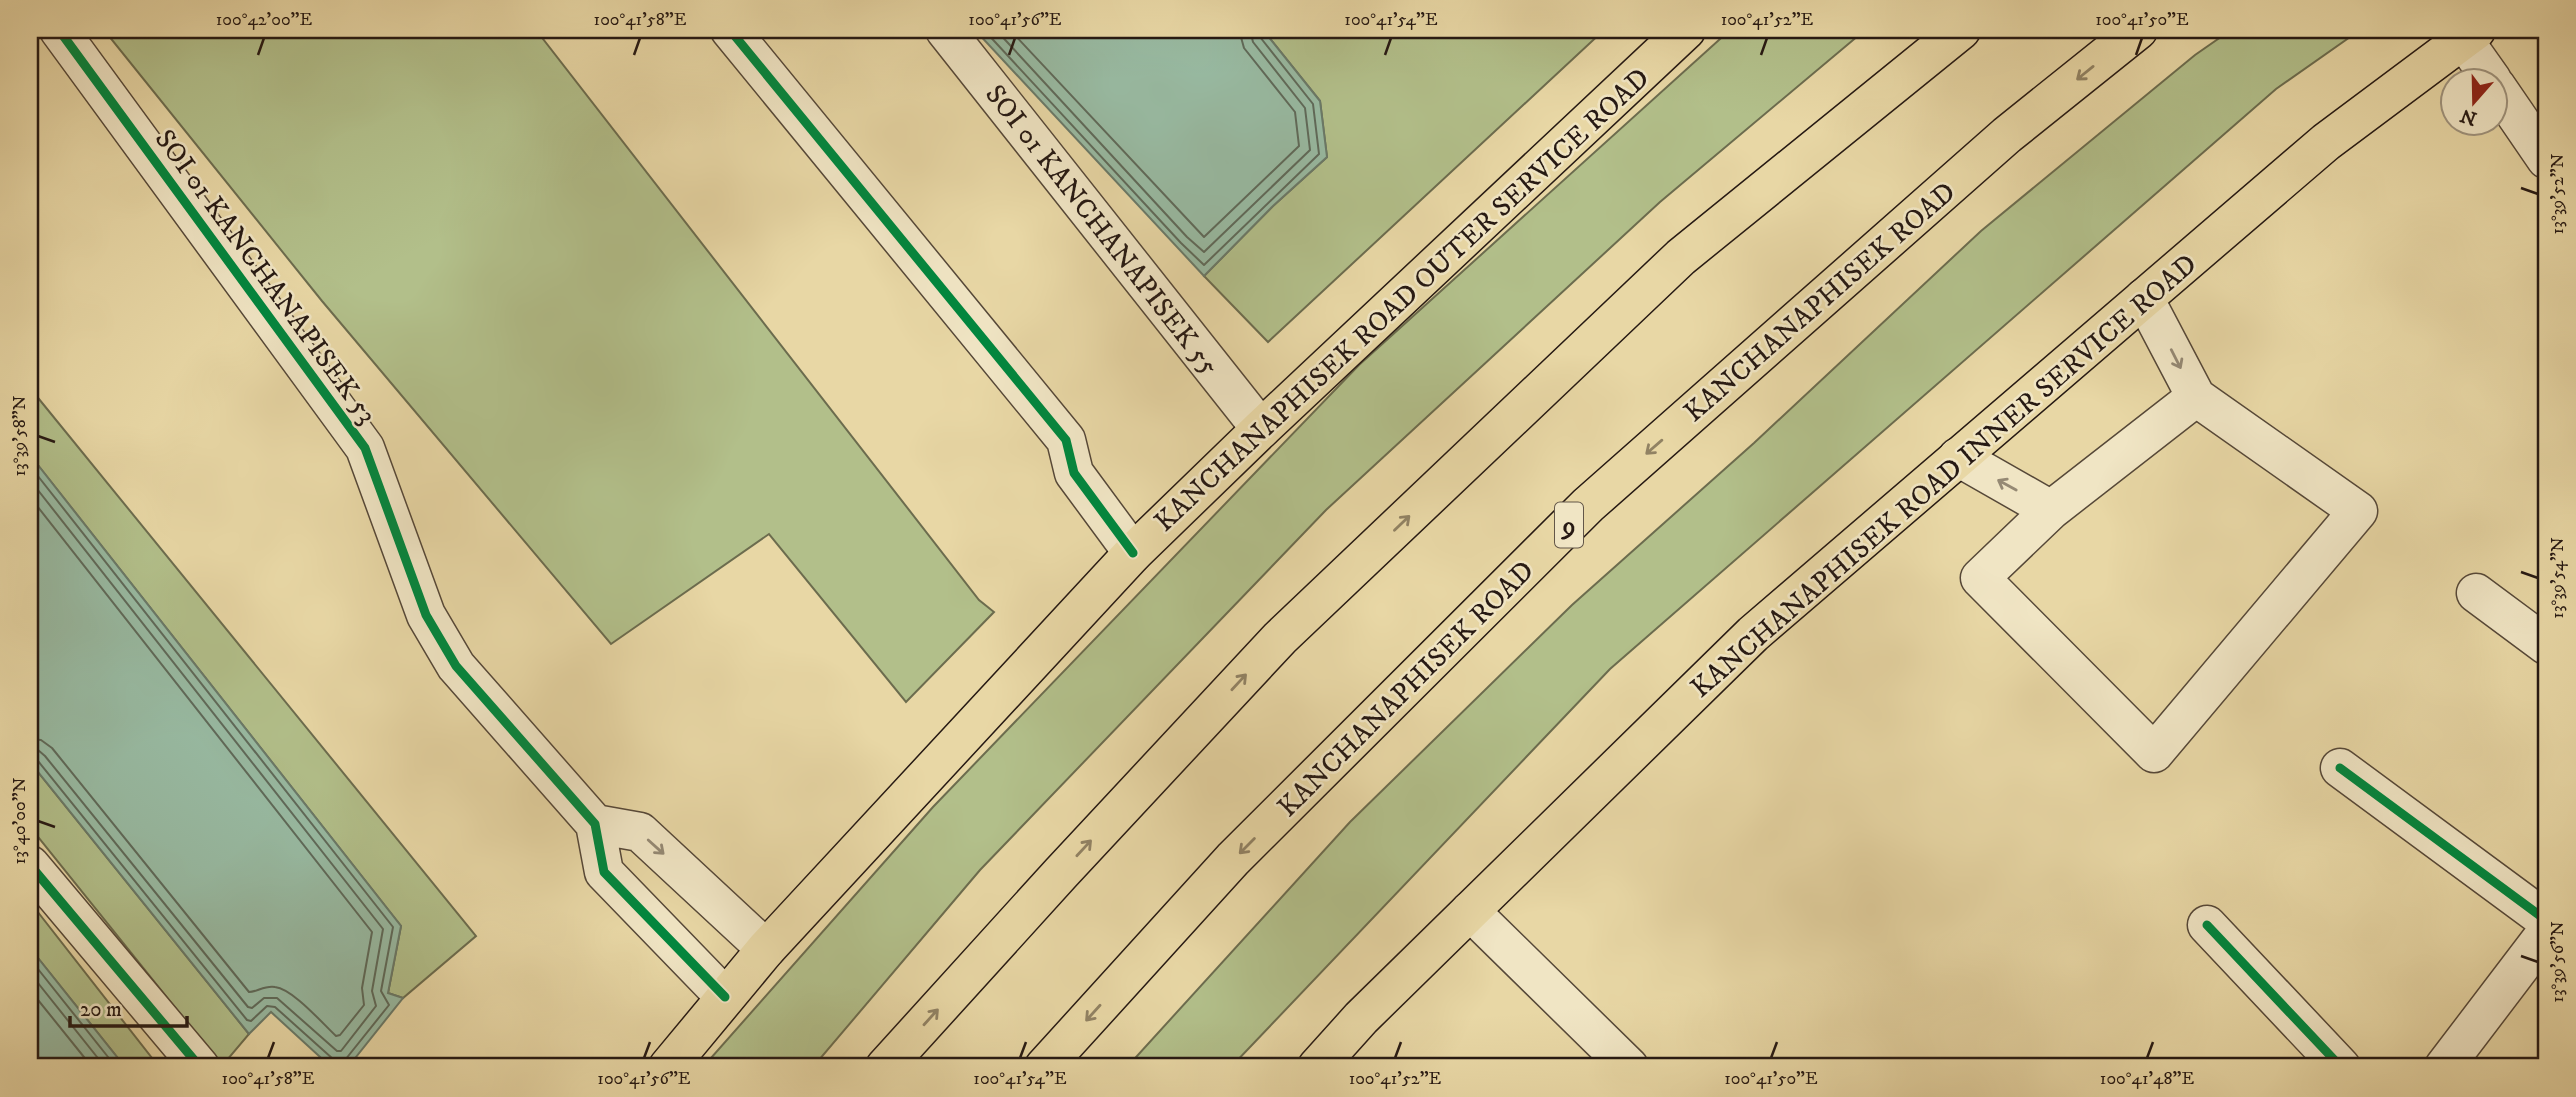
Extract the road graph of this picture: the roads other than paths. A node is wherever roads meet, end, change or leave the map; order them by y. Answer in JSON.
{"nodes":[{"id":1,"x":59,"y":30,"type":"edge"},
{"id":2,"x":730,"y":30,"type":"edge"},
{"id":3,"x":945,"y":30,"type":"edge"},
{"id":4,"x":1686,"y":30,"type":"edge"},
{"id":5,"x":1961,"y":30,"type":"edge"},
{"id":6,"x":2138,"y":30,"type":"edge"},
{"id":7,"x":2469,"y":34,"type":"edge"},
{"id":8,"x":2485,"y":66,"type":"edge"},
{"id":9,"x":2510,"y":106,"type":"edge"},
{"id":10,"x":2546,"y":159,"type":"edge"},
{"id":11,"x":2144,"y":298,"type":"junction"},
{"id":12,"x":2196,"y":397,"type":"junction"},
{"id":13,"x":1261,"y":429,"type":"junction"},
{"id":14,"x":1958,"y":457,"type":"junction"},
{"id":15,"x":2051,"y":510,"type":"junction"},
{"id":16,"x":1133,"y":553,"type":"junction"},
{"id":17,"x":2476,"y":593,"type":"dead end"},
{"id":18,"x":2546,"y":645,"type":"edge"},
{"id":19,"x":2340,"y":768,"type":"dead end"},
{"id":20,"x":595,"y":824,"type":"junction"},
{"id":21,"x":30,"y":865,"type":"edge"},
{"id":22,"x":1470,"y":911,"type":"junction"},
{"id":23,"x":2546,"y":920,"type":"edge"},
{"id":24,"x":2207,"y":925,"type":"dead end"},
{"id":25,"x":2546,"y":933,"type":"edge"},
{"id":26,"x":766,"y":949,"type":"junction"},
{"id":27,"x":725,"y":997,"type":"junction"},
{"id":28,"x":200,"y":1067,"type":"edge"},
{"id":29,"x":668,"y":1067,"type":"edge"},
{"id":30,"x":885,"y":1067,"type":"edge"},
{"id":31,"x":1044,"y":1067,"type":"edge"},
{"id":32,"x":1317,"y":1067,"type":"edge"},
{"id":33,"x":1629,"y":1067,"type":"edge"},
{"id":34,"x":2341,"y":1067,"type":"edge"},
{"id":35,"x":2444,"y":1067,"type":"edge"}],
"edges":[{"from":1,"to":20,"type":"street","name":"SOI 01 KANCHANAPISEK 53"},
{"from":2,"to":16,"type":"street"},
{"from":3,"to":13,"type":"street","name":"SOI 01 KANCHANAPISEK 55"},
{"from":4,"to":13,"type":"main road","name":"KANCHANAPHISEK ROAD OUTER SERVICE ROAD"},
{"from":30,"to":5,"type":"main road","one_way":true},
{"from":6,"to":31,"type":"main road","name":"KANCHANAPHISEK ROAD","number":"9","one_way":true},
{"from":7,"to":8,"type":"street"},
{"from":7,"to":11,"type":"main road","name":"KANCHANAPHISEK ROAD INNER SERVICE ROAD"},
{"from":9,"to":10,"type":"street"},
{"from":11,"to":12,"type":"street","one_way":true},
{"from":11,"to":14,"type":"main road","name":"KANCHANAPHISEK ROAD INNER SERVICE ROAD"},
{"from":12,"to":15,"type":"street"},
{"from":12,"to":15,"type":"street"},
{"from":13,"to":16,"type":"main road","name":"KANCHANAPHISEK ROAD OUTER SERVICE ROAD"},
{"from":15,"to":14,"type":"street","one_way":true},
{"from":14,"to":22,"type":"main road","name":"KANCHANAPHISEK ROAD INNER SERVICE ROAD"},
{"from":16,"to":26,"type":"main road","name":"KANCHANAPHISEK ROAD OUTER SERVICE ROAD"},
{"from":17,"to":18,"type":"street"},
{"from":19,"to":23,"type":"street"},
{"from":20,"to":26,"type":"street","one_way":true},
{"from":20,"to":27,"type":"street"},
{"from":21,"to":28,"type":"street"},
{"from":22,"to":32,"type":"main road","name":"KANCHANAPHISEK ROAD INNER SERVICE ROAD"},
{"from":22,"to":33,"type":"street"},
{"from":24,"to":34,"type":"street"},
{"from":25,"to":35,"type":"street"},
{"from":26,"to":27,"type":"main road","name":"KANCHANAPHISEK ROAD OUTER SERVICE ROAD"},
{"from":27,"to":29,"type":"main road","name":"KANCHANAPHISEK ROAD OUTER SERVICE ROAD"}]}
